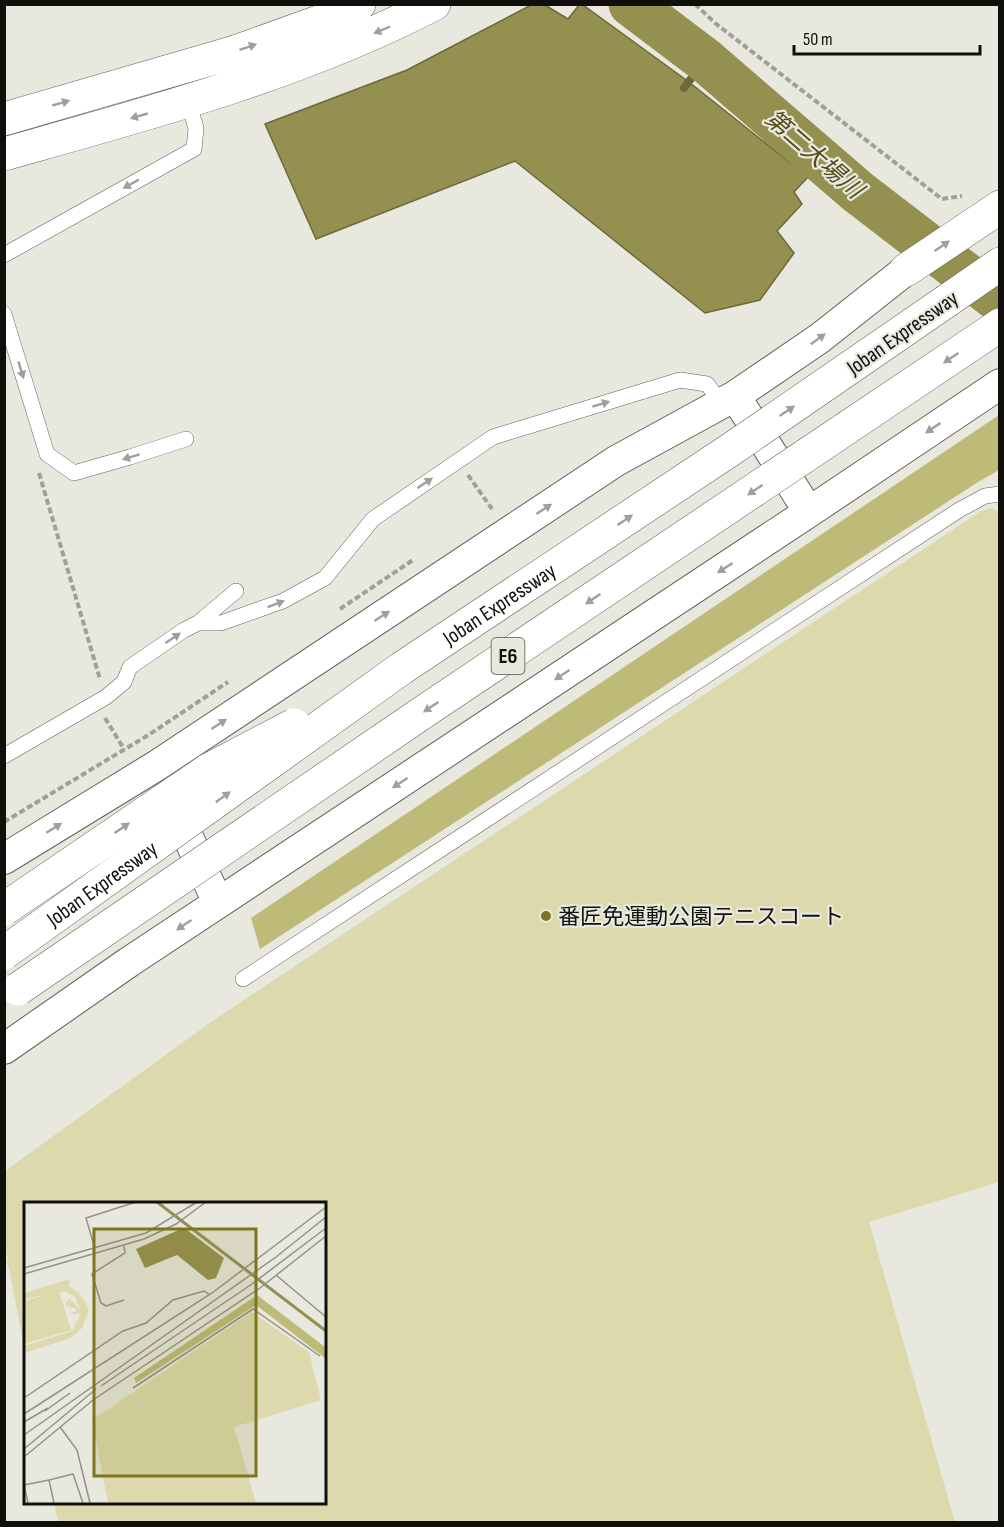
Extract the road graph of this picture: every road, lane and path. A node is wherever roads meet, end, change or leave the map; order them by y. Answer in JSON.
{"nodes":[{"id":1,"x":359,"y":4,"type":"edge"},
{"id":2,"x":434,"y":4,"type":"edge"},
{"id":3,"x":695,"y":4,"type":"edge"},
{"id":4,"x":188,"y":101,"type":"junction"},
{"id":5,"x":5,"y":117,"type":"edge"},
{"id":6,"x":4,"y":154,"type":"edge"},
{"id":7,"x":942,"y":199,"type":"dead end"},
{"id":8,"x":989,"y":214,"type":"edge"},
{"id":9,"x":4,"y":255,"type":"edge"},
{"id":10,"x":999,"y":264,"type":"edge"},
{"id":11,"x":906,"y":270,"type":"joint"},
{"id":12,"x":4,"y":314,"type":"edge"},
{"id":13,"x":999,"y":325,"type":"edge"},
{"id":14,"x":999,"y":384,"type":"edge"},
{"id":15,"x":729,"y":400,"type":"junction"},
{"id":16,"x":186,"y":439,"type":"dead end"},
{"id":17,"x":464,"y":470,"type":"dead end"},
{"id":18,"x":38,"y":472,"type":"dead end"},
{"id":19,"x":999,"y":494,"type":"edge"},
{"id":20,"x":492,"y":509,"type":"dead end"},
{"id":21,"x":809,"y":512,"type":"junction"},
{"id":22,"x":236,"y":591,"type":"dead end"},
{"id":23,"x":198,"y":623,"type":"junction"},
{"id":24,"x":402,"y":668,"type":"junction"},
{"id":25,"x":100,"y":699,"type":"junction"},
{"id":26,"x":124,"y":749,"type":"dead end"},
{"id":27,"x":4,"y":756,"type":"edge"},
{"id":28,"x":156,"y":766,"type":"junction"},
{"id":29,"x":4,"y":859,"type":"edge"},
{"id":30,"x":218,"y":903,"type":"junction"},
{"id":31,"x":4,"y":909,"type":"edge"},
{"id":32,"x":4,"y":953,"type":"edge"},
{"id":33,"x":243,"y":979,"type":"dead end"},
{"id":34,"x":9,"y":996,"type":"edge"},
{"id":35,"x":4,"y":1049,"type":"edge"}],
"edges":[{"from":5,"to":1,"type":"main road","one_way":true},
{"from":2,"to":4,"type":"main road","one_way":true},
{"from":3,"to":7,"type":"path"},
{"from":4,"to":6,"type":"main road","one_way":true},
{"from":4,"to":9,"type":"lane","one_way":true},
{"from":11,"to":8,"type":"main road","one_way":true},
{"from":24,"to":10,"type":"main road","name":"Joban Expressway","number":"E6","one_way":true,"bridge":true},
{"from":15,"to":11,"type":"street","one_way":true},
{"from":12,"to":16,"type":"lane"},
{"from":13,"to":34,"type":"main road","name":"Joban Expressway","number":"E6","one_way":true,"bridge":true},
{"from":14,"to":21,"type":"street","one_way":true},
{"from":15,"to":21,"type":"street"},
{"from":23,"to":15,"type":"lane","one_way":true},
{"from":28,"to":15,"type":"street","one_way":true},
{"from":17,"to":20,"type":"path"},
{"from":18,"to":25,"type":"path"},
{"from":19,"to":33,"type":"lane"},
{"from":21,"to":30,"type":"street","one_way":true},
{"from":22,"to":23,"type":"lane"},
{"from":25,"to":23,"type":"lane","one_way":true},
{"from":31,"to":24,"type":"main road","one_way":true,"bridge":true},
{"from":32,"to":24,"type":"main road","name":"Joban Expressway","number":"E6","one_way":true,"bridge":true},
{"from":25,"to":26,"type":"path"},
{"from":25,"to":27,"type":"lane"},
{"from":29,"to":28,"type":"street","one_way":true},
{"from":28,"to":30,"type":"street"},
{"from":30,"to":35,"type":"street","one_way":true}]}
